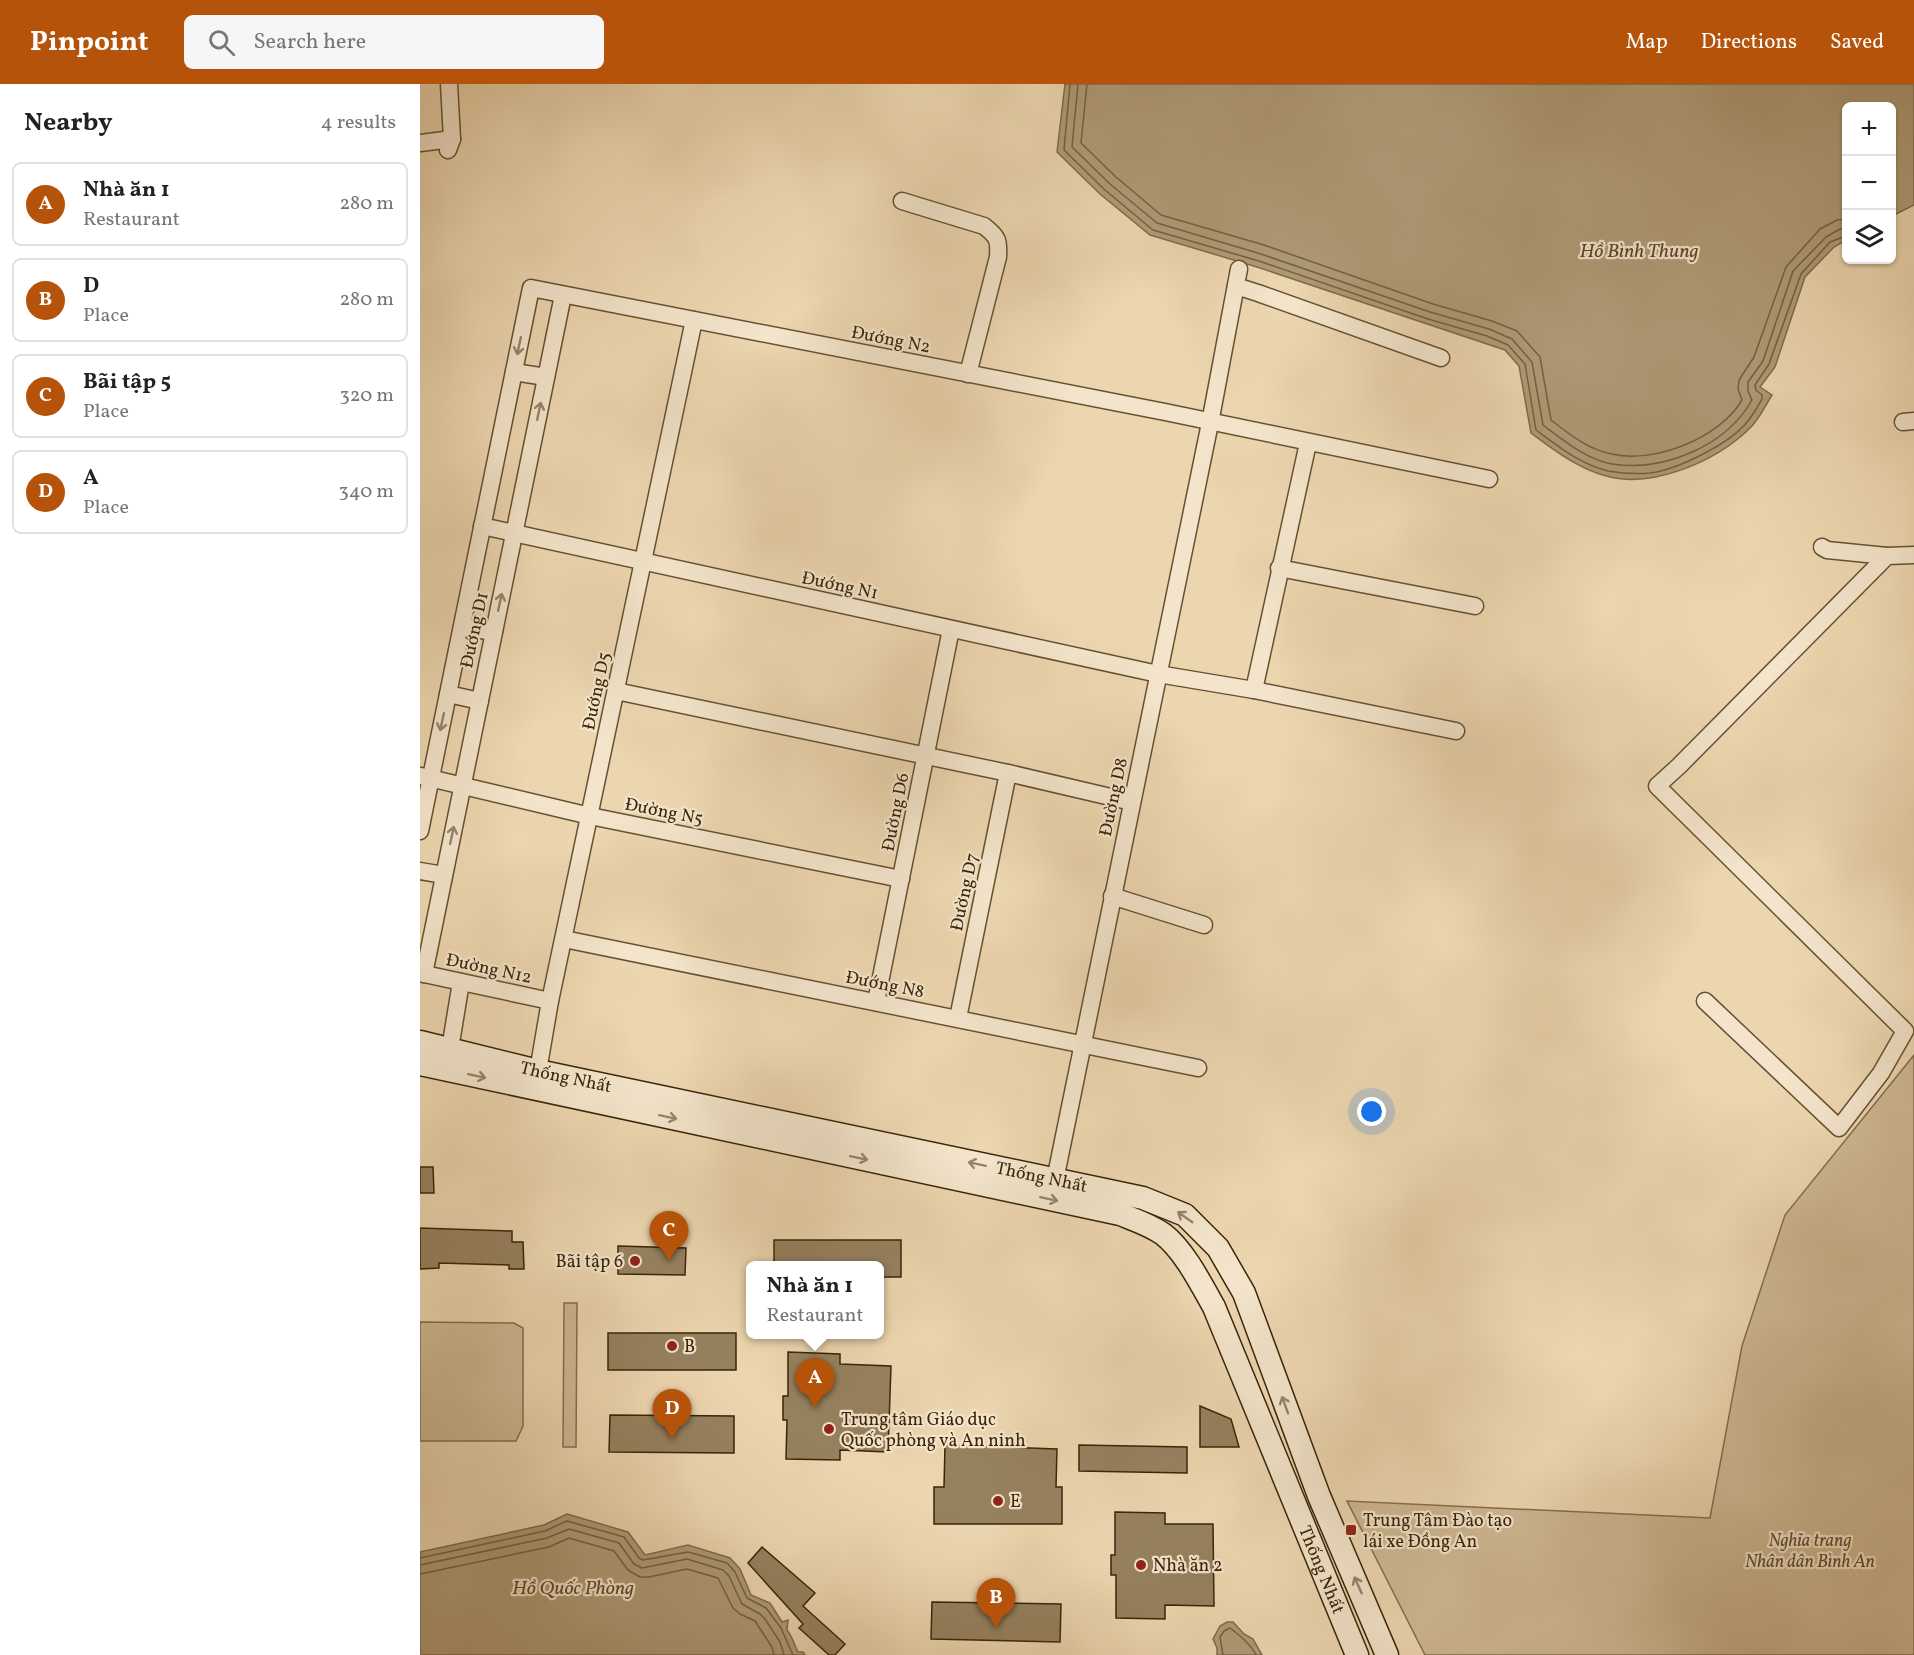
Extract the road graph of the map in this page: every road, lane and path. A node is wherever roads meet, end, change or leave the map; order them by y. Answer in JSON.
{"nodes":[{"id":1,"x":449,"y":84,"type":"edge"},
{"id":2,"x":420,"y":143,"type":"edge"},
{"id":3,"x":903,"y":201,"type":"dead end"},
{"id":4,"x":1239,"y":269,"type":"dead end"},
{"id":5,"x":1236,"y":286,"type":"junction"},
{"id":6,"x":531,"y":288,"type":"joint"},
{"id":7,"x":563,"y":295,"type":"junction"},
{"id":8,"x":694,"y":320,"type":"junction"},
{"id":9,"x":1441,"y":358,"type":"dead end"},
{"id":10,"x":514,"y":372,"type":"junction"},
{"id":11,"x":968,"y":374,"type":"junction"},
{"id":12,"x":546,"y":377,"type":"junction"},
{"id":13,"x":1210,"y":423,"type":"junction"},
{"id":14,"x":1308,"y":443,"type":"junction"},
{"id":15,"x":1489,"y":479,"type":"dead end"},
{"id":16,"x":482,"y":526,"type":"junction"},
{"id":17,"x":514,"y":534,"type":"junction"},
{"id":18,"x":1822,"y":547,"type":"dead end"},
{"id":19,"x":1914,"y":555,"type":"edge"},
{"id":20,"x":1887,"y":556,"type":"junction"},
{"id":21,"x":643,"y":563,"type":"junction"},
{"id":22,"x":1279,"y":568,"type":"junction"},
{"id":23,"x":1474,"y":606,"type":"dead end"},
{"id":24,"x":462,"y":627,"type":"junction"},
{"id":25,"x":951,"y":629,"type":"junction"},
{"id":26,"x":494,"y":632,"type":"junction"},
{"id":27,"x":1158,"y":674,"type":"junction"},
{"id":28,"x":1254,"y":690,"type":"junction"},
{"id":29,"x":616,"y":691,"type":"junction"},
{"id":30,"x":448,"y":694,"type":"junction"},
{"id":31,"x":480,"y":701,"type":"junction"},
{"id":32,"x":1456,"y":731,"type":"dead end"},
{"id":33,"x":926,"y":755,"type":"junction"},
{"id":34,"x":1008,"y":772,"type":"junction"},
{"id":35,"x":425,"y":777,"type":"edge"},
{"id":36,"x":462,"y":786,"type":"junction"},
{"id":37,"x":1132,"y":802,"type":"junction"},
{"id":38,"x":590,"y":816,"type":"junction"},
{"id":39,"x":420,"y":831,"type":"edge"},
{"id":40,"x":420,"y":871,"type":"edge"},
{"id":41,"x":444,"y":875,"type":"junction"},
{"id":42,"x":901,"y":879,"type":"junction"},
{"id":43,"x":1113,"y":896,"type":"junction"},
{"id":44,"x":1204,"y":925,"type":"dead end"},
{"id":45,"x":564,"y":939,"type":"junction"},
{"id":46,"x":422,"y":974,"type":"edge"},
{"id":47,"x":461,"y":982,"type":"junction"},
{"id":48,"x":550,"y":1001,"type":"junction"},
{"id":49,"x":1705,"y":1001,"type":"dead end"},
{"id":50,"x":876,"y":1002,"type":"junction"},
{"id":51,"x":958,"y":1018,"type":"junction"},
{"id":52,"x":420,"y":1042,"type":"edge"},
{"id":53,"x":1082,"y":1043,"type":"junction"},
{"id":54,"x":450,"y":1049,"type":"junction"},
{"id":55,"x":420,"y":1064,"type":"edge"},
{"id":56,"x":1198,"y":1068,"type":"dead end"},
{"id":57,"x":536,"y":1080,"type":"junction"},
{"id":58,"x":1054,"y":1180,"type":"junction"},
{"id":59,"x":1218,"y":1248,"type":"junction"},
{"id":60,"x":1191,"y":1267,"type":"junction"},
{"id":61,"x":1372,"y":1618,"type":"junction"},
{"id":62,"x":1353,"y":1645,"type":"edge"},
{"id":63,"x":1384,"y":1647,"type":"edge"},
{"id":64,"x":1336,"y":1655,"type":"edge"},
{"id":65,"x":1365,"y":1655,"type":"edge"}],
"edges":[{"from":1,"to":2,"type":"street"},
{"from":3,"to":11,"type":"street"},
{"from":4,"to":5,"type":"street","name":"Đường D8"},
{"from":5,"to":9,"type":"street"},
{"from":5,"to":13,"type":"street","name":"Đường D8"},
{"from":6,"to":7,"type":"street","name":"Đướng N2"},
{"from":6,"to":10,"type":"street","name":"Đướng D1","one_way":true},
{"from":7,"to":8,"type":"street","name":"Đướng N2"},
{"from":7,"to":12,"type":"street","name":"Đướng D1"},
{"from":8,"to":11,"type":"street","name":"Đướng N2"},
{"from":8,"to":21,"type":"street","name":"Đướng D5"},
{"from":10,"to":12,"type":"street"},
{"from":10,"to":16,"type":"street","name":"Đướng D1"},
{"from":11,"to":13,"type":"street","name":"Đướng N2"},
{"from":17,"to":12,"type":"street","name":"Đướng D1","one_way":true},
{"from":13,"to":14,"type":"street","name":"Đướng N2"},
{"from":13,"to":27,"type":"street","name":"Đường D8"},
{"from":14,"to":15,"type":"street","name":"Đướng N2"},
{"from":14,"to":22,"type":"street"},
{"from":16,"to":17,"type":"street","name":"Đướng N1"},
{"from":16,"to":24,"type":"street","name":"Đướng D1"},
{"from":17,"to":21,"type":"street","name":"Đướng N1"},
{"from":26,"to":17,"type":"street","name":"Đướng D1","one_way":true},
{"from":18,"to":20,"type":"street"},
{"from":19,"to":20,"type":"street"},
{"from":20,"to":49,"type":"street"},
{"from":21,"to":25,"type":"street","name":"Đướng N1"},
{"from":21,"to":29,"type":"street","name":"Đướng D5"},
{"from":22,"to":23,"type":"street"},
{"from":22,"to":28,"type":"street"},
{"from":24,"to":26,"type":"street"},
{"from":24,"to":30,"type":"street","name":"Đướng D1"},
{"from":25,"to":27,"type":"street","name":"Đướng N1"},
{"from":25,"to":33,"type":"street","name":"Đường D6"},
{"from":26,"to":31,"type":"street","name":"Đướng D1"},
{"from":27,"to":28,"type":"street","name":"Đướng N1"},
{"from":27,"to":37,"type":"street","name":"Đường D8"},
{"from":28,"to":32,"type":"street","name":"Đướng N1"},
{"from":29,"to":33,"type":"street"},
{"from":29,"to":38,"type":"street","name":"Đướng D5"},
{"from":30,"to":31,"type":"street"},
{"from":30,"to":35,"type":"street","name":"Đướng D1","one_way":true},
{"from":31,"to":36,"type":"street","name":"Đướng D1"},
{"from":33,"to":34,"type":"street"},
{"from":33,"to":42,"type":"street","name":"Đường D6"},
{"from":34,"to":37,"type":"street"},
{"from":34,"to":51,"type":"street","name":"Đường D7"},
{"from":35,"to":36,"type":"street","name":"Đường N5"},
{"from":35,"to":39,"type":"street","name":"Đướng D1"},
{"from":36,"to":38,"type":"street","name":"Đường N5"},
{"from":41,"to":36,"type":"street","name":"Đướng D1","one_way":true},
{"from":37,"to":43,"type":"street","name":"Đường D8"},
{"from":38,"to":42,"type":"street","name":"Đường N5"},
{"from":38,"to":45,"type":"street","name":"Đướng D5"},
{"from":40,"to":41,"type":"street"},
{"from":41,"to":46,"type":"street","name":"Đướng D1"},
{"from":42,"to":50,"type":"street","name":"Đường D6"},
{"from":43,"to":44,"type":"street"},
{"from":43,"to":53,"type":"street","name":"Đường D8"},
{"from":45,"to":48,"type":"street","name":"Đướng D5"},
{"from":45,"to":50,"type":"street","name":"Đướng N8"},
{"from":46,"to":47,"type":"street","name":"Đường N12"},
{"from":47,"to":48,"type":"street","name":"Đường N12"},
{"from":47,"to":54,"type":"street"},
{"from":48,"to":57,"type":"street","name":"Đướng D5"},
{"from":50,"to":51,"type":"street","name":"Đướng N8"},
{"from":51,"to":53,"type":"street","name":"Đướng N8"},
{"from":52,"to":54,"type":"main road","name":"Thống Nhất"},
{"from":53,"to":56,"type":"street","name":"Đướng N8"},
{"from":53,"to":58,"type":"street","name":"Đường D8"},
{"from":54,"to":57,"type":"main road","name":"Thống Nhất"},
{"from":55,"to":57,"type":"main road","name":"Thống Nhất","one_way":true},
{"from":58,"to":57,"type":"main road","name":"Thống Nhất","one_way":true},
{"from":57,"to":60,"type":"main road","name":"Thống Nhất","one_way":true},
{"from":59,"to":58,"type":"main road","name":"Thống Nhất","one_way":true},
{"from":59,"to":60,"type":"main road"},
{"from":61,"to":59,"type":"main road","name":"Thống Nhất","one_way":true},
{"from":60,"to":62,"type":"main road","name":"Thống Nhất"},
{"from":61,"to":62,"type":"main road"},
{"from":61,"to":63,"type":"main road","name":"Thống Nhất"},
{"from":62,"to":64,"type":"main road"},
{"from":63,"to":65,"type":"main road"}]}
